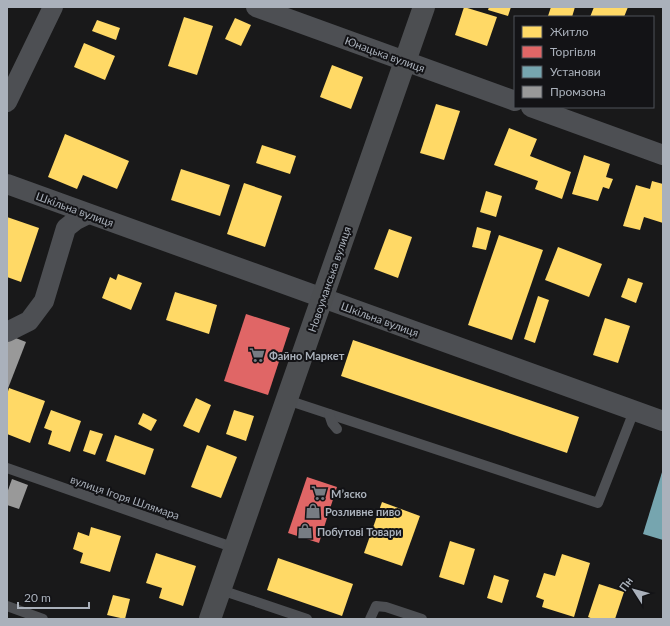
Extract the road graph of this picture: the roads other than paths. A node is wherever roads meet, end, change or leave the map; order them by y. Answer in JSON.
{"nodes":[{"id":1,"x":53,"y":7,"type":"edge"},
{"id":2,"x":256,"y":7,"type":"edge"},
{"id":3,"x":424,"y":7,"type":"edge"},
{"id":4,"x":405,"y":61,"type":"junction"},
{"id":5,"x":514,"y":101,"type":"edge"},
{"id":6,"x":7,"y":102,"type":"edge"},
{"id":7,"x":534,"y":108,"type":"edge"},
{"id":8,"x":663,"y":155,"type":"edge"},
{"id":9,"x":7,"y":184,"type":"edge"},
{"id":10,"x":88,"y":214,"type":"junction"},
{"id":11,"x":322,"y":298,"type":"junction"},
{"id":12,"x":7,"y":332,"type":"edge"},
{"id":13,"x":287,"y":400,"type":"junction"},
{"id":14,"x":634,"y":411,"type":"junction"},
{"id":15,"x":329,"y":414,"type":"junction"},
{"id":16,"x":663,"y":421,"type":"edge"},
{"id":17,"x":337,"y":429,"type":"dead end"},
{"id":18,"x":7,"y":468,"type":"edge"},
{"id":19,"x":235,"y":548,"type":"junction"},
{"id":20,"x":220,"y":590,"type":"junction"},
{"id":21,"x":7,"y":606,"type":"edge"},
{"id":22,"x":288,"y":616,"type":"edge"},
{"id":23,"x":43,"y":619,"type":"edge"},
{"id":24,"x":210,"y":619,"type":"edge"},
{"id":25,"x":307,"y":619,"type":"edge"},
{"id":26,"x":370,"y":619,"type":"edge"},
{"id":27,"x":422,"y":619,"type":"edge"}],
"edges":[{"from":1,"to":6,"type":"street"},
{"from":2,"to":4,"type":"street","name":"Юнацька вулиця"},
{"from":3,"to":4,"type":"street","name":"Новоуманська вулиця"},
{"from":4,"to":5,"type":"street","name":"Юнацька вулиця"},
{"from":4,"to":11,"type":"street","name":"Новоуманська вулиця"},
{"from":7,"to":8,"type":"street"},
{"from":9,"to":10,"type":"street","name":"Шкільна вулиця"},
{"from":10,"to":11,"type":"street","name":"Шкільна вулиця"},
{"from":10,"to":12,"type":"street"},
{"from":11,"to":13,"type":"street","name":"Новоуманська вулиця"},
{"from":11,"to":14,"type":"street","name":"Шкільна вулиця"},
{"from":13,"to":15,"type":"lane"},
{"from":13,"to":19,"type":"street","name":"Новоуманська вулиця"},
{"from":14,"to":15,"type":"lane"},
{"from":14,"to":16,"type":"street","name":"Шкільна вулиця"},
{"from":15,"to":17,"type":"lane"},
{"from":18,"to":19,"type":"lane","name":"вулиця Ігоря Шлямара"},
{"from":19,"to":20,"type":"street","name":"Новоуманська вулиця"},
{"from":20,"to":22,"type":"lane"},
{"from":20,"to":24,"type":"street","name":"Новоуманська вулиця"},
{"from":21,"to":23,"type":"lane"},
{"from":22,"to":25,"type":"lane"},
{"from":26,"to":27,"type":"lane"}]}
